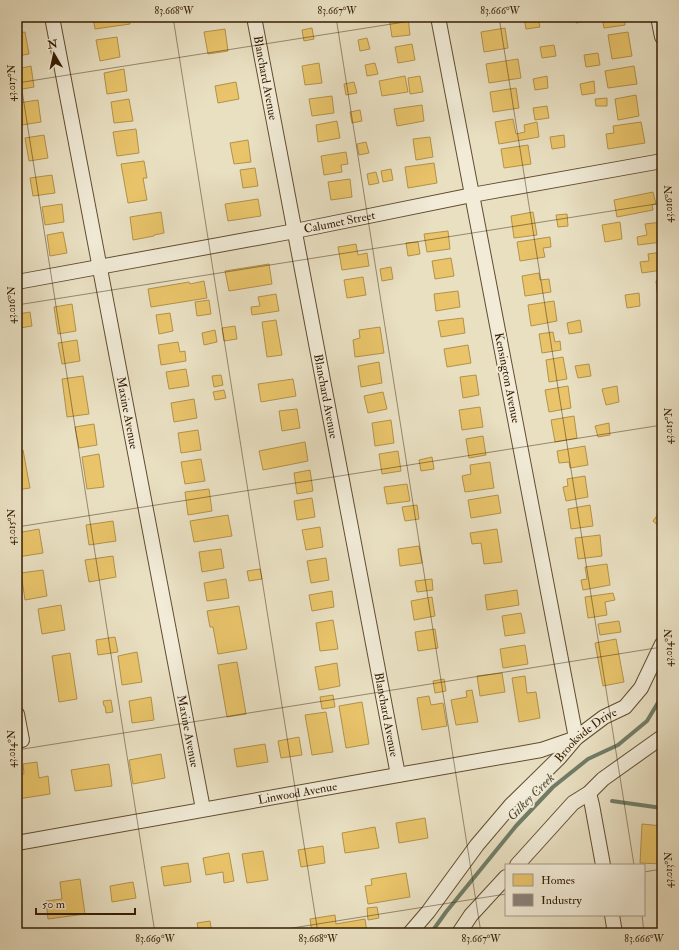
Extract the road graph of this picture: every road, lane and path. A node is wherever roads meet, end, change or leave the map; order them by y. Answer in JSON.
{"nodes":[{"id":1,"x":52,"y":17,"type":"edge"},
{"id":2,"x":254,"y":17,"type":"edge"},
{"id":3,"x":438,"y":17,"type":"edge"},
{"id":4,"x":658,"y":17,"type":"edge"},
{"id":5,"x":662,"y":37,"type":"edge"},
{"id":6,"x":662,"y":161,"type":"edge"},
{"id":7,"x":472,"y":195,"type":"junction"},
{"id":8,"x":295,"y":230,"type":"junction"},
{"id":9,"x":99,"y":267,"type":"junction"},
{"id":10,"x":17,"y":282,"type":"edge"},
{"id":11,"x":662,"y":644,"type":"edge"},
{"id":12,"x":17,"y":714,"type":"edge"},
{"id":13,"x":662,"y":737,"type":"edge"},
{"id":14,"x":576,"y":738,"type":"junction"},
{"id":15,"x":22,"y":740,"type":"dead end"},
{"id":16,"x":398,"y":774,"type":"junction"},
{"id":17,"x":589,"y":793,"type":"junction"},
{"id":18,"x":203,"y":809,"type":"junction"},
{"id":19,"x":17,"y":843,"type":"edge"},
{"id":20,"x":518,"y":864,"type":"edge"},
{"id":21,"x":603,"y":864,"type":"edge"},
{"id":22,"x":505,"y":878,"type":"edge"},
{"id":23,"x":612,"y":916,"type":"edge"},
{"id":24,"x":410,"y":933,"type":"edge"},
{"id":25,"x":459,"y":933,"type":"edge"},
{"id":26,"x":615,"y":933,"type":"edge"}],
"edges":[{"from":1,"to":9,"type":"street","name":"Maxine Avenue"},
{"from":2,"to":8,"type":"street","name":"Blanchard Avenue"},
{"from":3,"to":7,"type":"street","name":"Kensington Avenue"},
{"from":4,"to":5,"type":"street"},
{"from":6,"to":7,"type":"street","name":"Calumet Street"},
{"from":7,"to":8,"type":"street","name":"Calumet Street"},
{"from":7,"to":14,"type":"street","name":"Kensington Avenue"},
{"from":8,"to":9,"type":"street","name":"Calumet Street"},
{"from":8,"to":16,"type":"street","name":"Blanchard Avenue"},
{"from":9,"to":10,"type":"street","name":"Calumet Street"},
{"from":9,"to":18,"type":"street","name":"Maxine Avenue"},
{"from":11,"to":14,"type":"street","name":"Brookside Drive"},
{"from":12,"to":15,"type":"street"},
{"from":13,"to":17,"type":"street"},
{"from":14,"to":16,"type":"street","name":"Linwood Avenue"},
{"from":14,"to":24,"type":"street","name":"Brookside Drive"},
{"from":16,"to":18,"type":"street","name":"Linwood Avenue"},
{"from":17,"to":20,"type":"street"},
{"from":17,"to":21,"type":"street"},
{"from":18,"to":19,"type":"street","name":"Linwood Avenue"},
{"from":22,"to":25,"type":"street"},
{"from":23,"to":26,"type":"street"}]}
